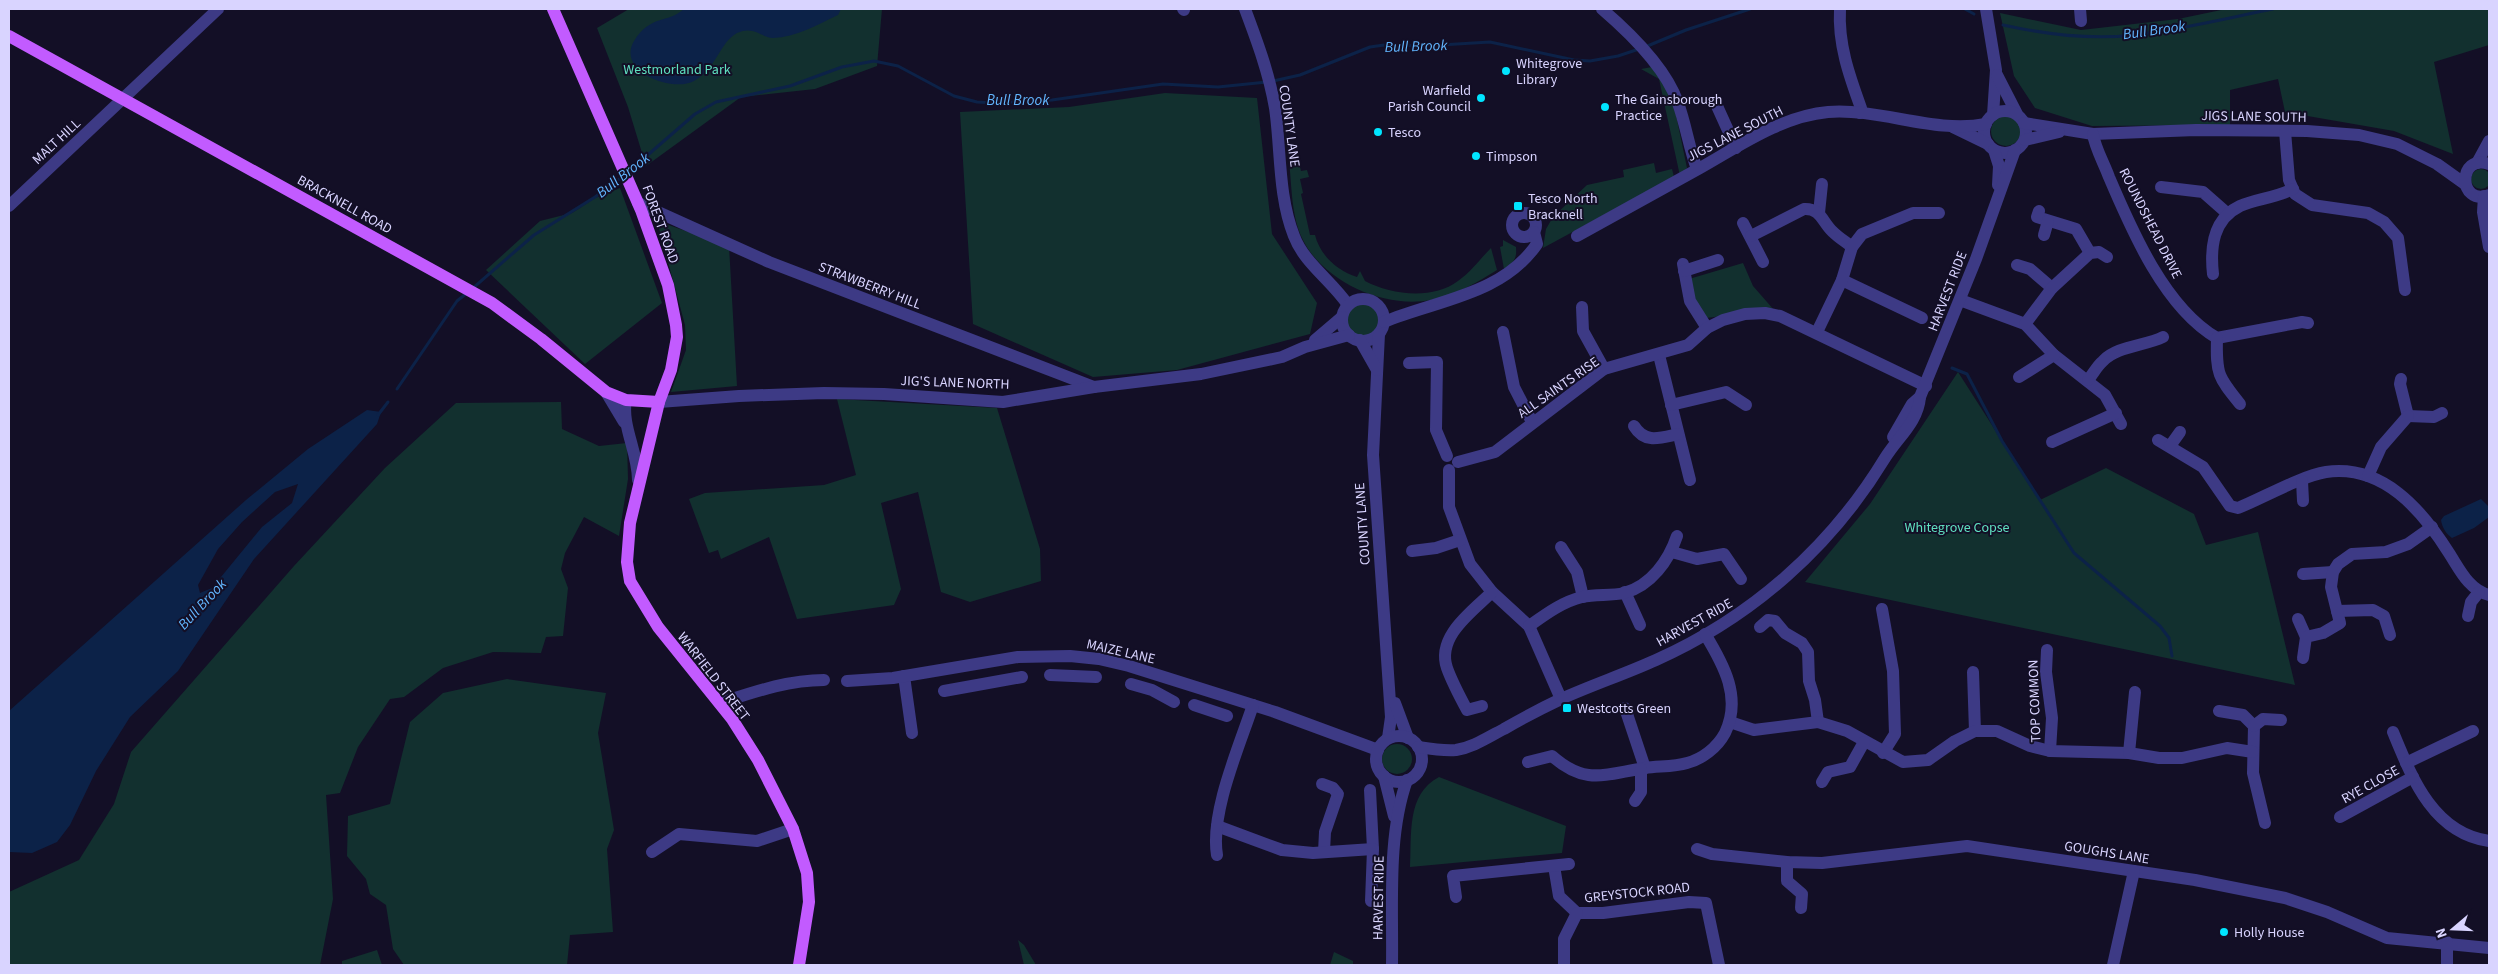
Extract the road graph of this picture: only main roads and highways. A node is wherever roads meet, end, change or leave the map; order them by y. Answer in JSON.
{"nodes":[{"id":1,"x":552,"y":9,"type":"edge"},
{"id":2,"x":9,"y":36,"type":"edge"},
{"id":3,"x":659,"y":402,"type":"junction"},
{"id":4,"x":799,"y":965,"type":"edge"}],
"edges":[{"from":1,"to":3,"type":"main road","name":"FOREST ROAD"},
{"from":2,"to":3,"type":"main road","name":"BRACKNELL ROAD"},
{"from":3,"to":4,"type":"main road","name":"WARFIELD STREET"}]}
